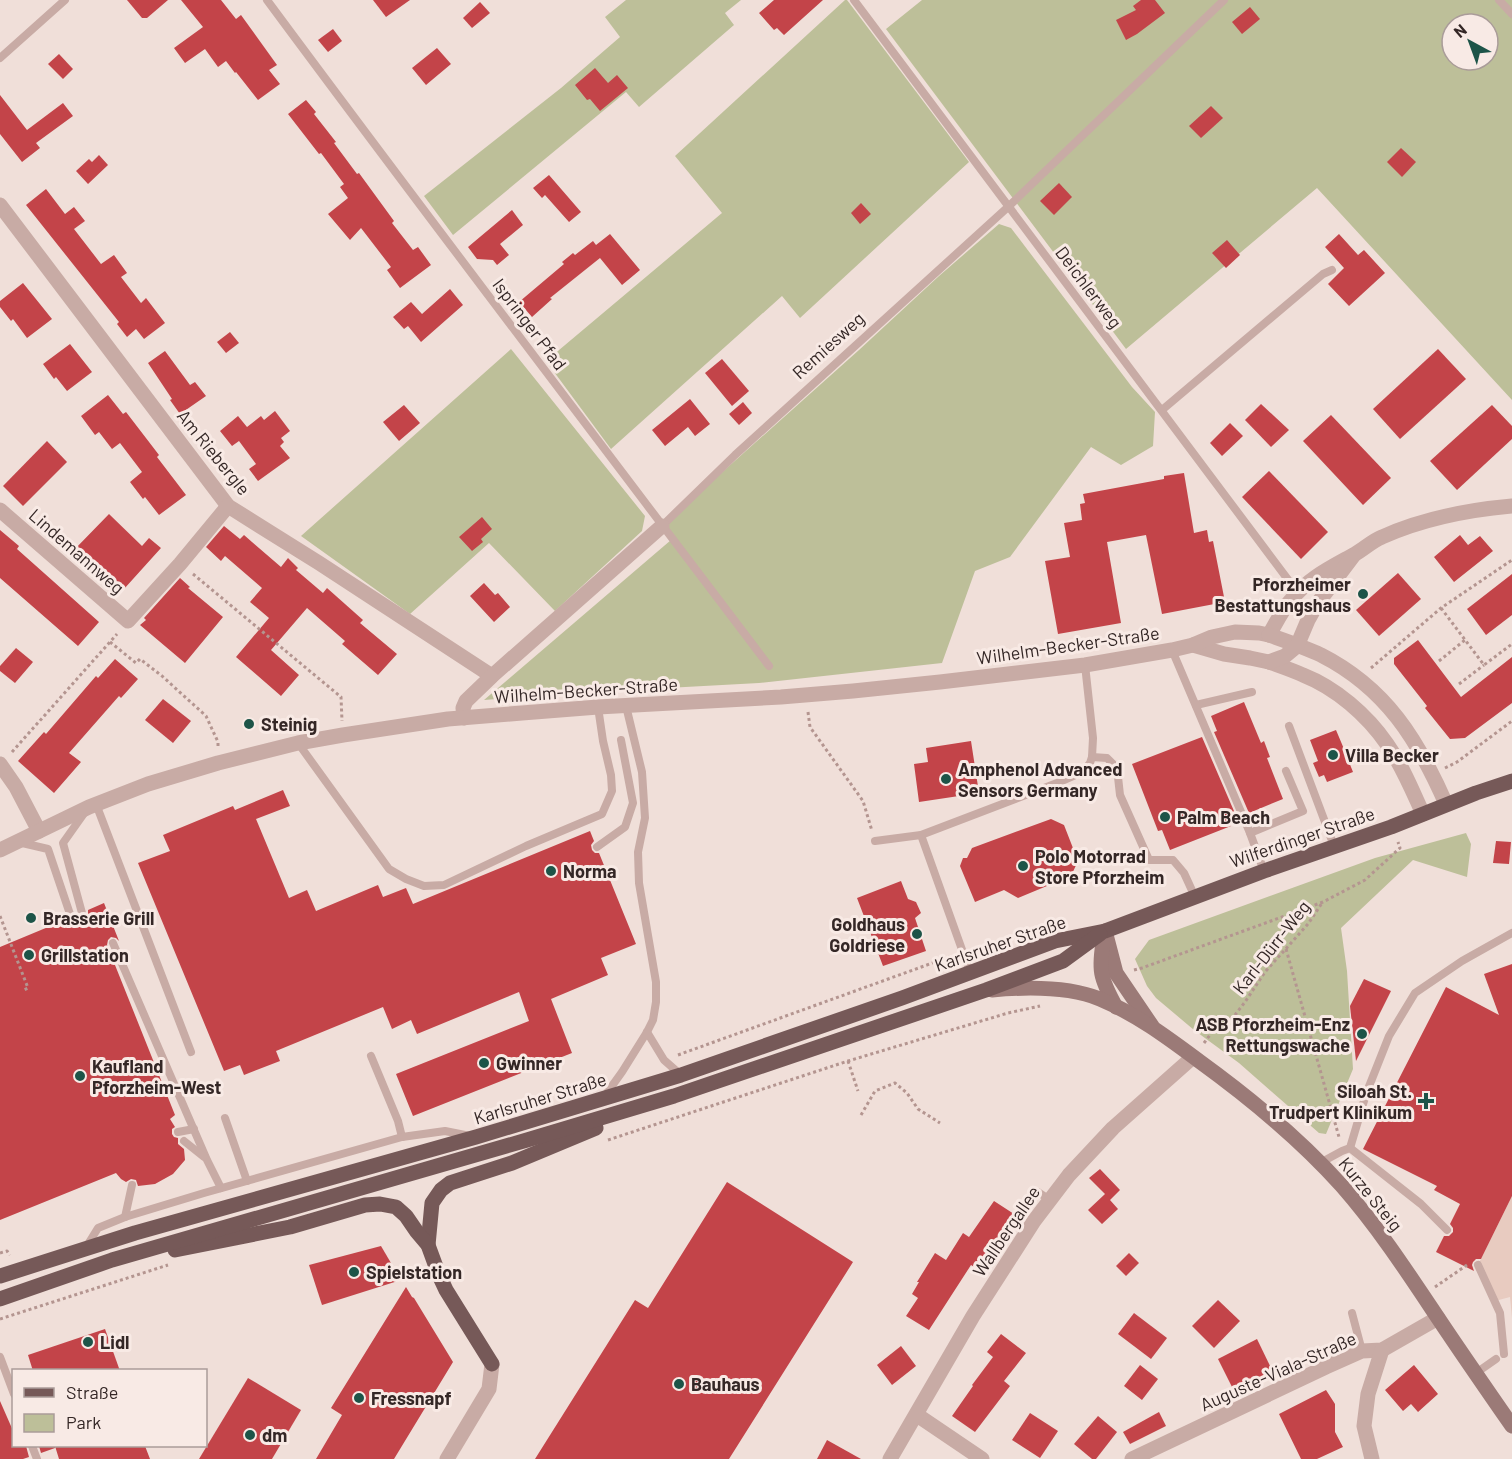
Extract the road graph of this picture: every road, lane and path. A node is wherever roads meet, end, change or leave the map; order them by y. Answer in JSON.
{"nodes":[{"id":1,"x":65,"y":0,"type":"edge"},
{"id":2,"x":267,"y":0,"type":"edge"},
{"id":3,"x":854,"y":0,"type":"edge"},
{"id":4,"x":1224,"y":0,"type":"edge"},
{"id":5,"x":1499,"y":0,"type":"edge"},
{"id":6,"x":1512,"y":14,"type":"edge"},
{"id":7,"x":0,"y":58,"type":"edge"},
{"id":8,"x":0,"y":205,"type":"edge"},
{"id":9,"x":1008,"y":207,"type":"junction"},
{"id":10,"x":1332,"y":270,"type":"dead end"},
{"id":11,"x":1162,"y":410,"type":"junction"},
{"id":12,"x":228,"y":506,"type":"junction"},
{"id":13,"x":1512,"y":506,"type":"edge"},
{"id":14,"x":0,"y":510,"type":"edge"},
{"id":15,"x":662,"y":526,"type":"junction"},
{"id":16,"x":1354,"y":554,"type":"junction"},
{"id":17,"x":1512,"y":560,"type":"edge"},
{"id":18,"x":180,"y":564,"type":"junction"},
{"id":19,"x":1298,"y":593,"type":"junction"},
{"id":20,"x":1441,"y":608,"type":"junction"},
{"id":21,"x":128,"y":621,"type":"junction"},
{"id":22,"x":1269,"y":635,"type":"junction"},
{"id":23,"x":1465,"y":640,"type":"junction"},
{"id":24,"x":110,"y":642,"type":"junction"},
{"id":25,"x":1512,"y":644,"type":"edge"},
{"id":26,"x":1193,"y":645,"type":"junction"},
{"id":27,"x":1297,"y":646,"type":"junction"},
{"id":28,"x":1172,"y":650,"type":"junction"},
{"id":29,"x":1439,"y":661,"type":"dead end"},
{"id":30,"x":1269,"y":662,"type":"junction"},
{"id":31,"x":1085,"y":665,"type":"junction"},
{"id":32,"x":1484,"y":665,"type":"junction"},
{"id":33,"x":769,"y":666,"type":"dead end"},
{"id":34,"x":492,"y":676,"type":"junction"},
{"id":35,"x":1357,"y":679,"type":"junction"},
{"id":36,"x":1459,"y":684,"type":"dead end"},
{"id":37,"x":1252,"y":692,"type":"dead end"},
{"id":38,"x":806,"y":695,"type":"junction"},
{"id":39,"x":1196,"y":705,"type":"junction"},
{"id":40,"x":626,"y":706,"type":"junction"},
{"id":41,"x":598,"y":707,"type":"junction"},
{"id":42,"x":464,"y":718,"type":"junction"},
{"id":43,"x":1512,"y":721,"type":"edge"},
{"id":44,"x":1289,"y":726,"type":"dead end"},
{"id":45,"x":344,"y":735,"type":"junction"},
{"id":46,"x":621,"y":740,"type":"dead end"},
{"id":47,"x":298,"y":743,"type":"junction"},
{"id":48,"x":1092,"y":757,"type":"junction"},
{"id":49,"x":218,"y":764,"type":"junction"},
{"id":50,"x":0,"y":765,"type":"edge"},
{"id":51,"x":1286,"y":771,"type":"dead end"},
{"id":52,"x":1432,"y":774,"type":"junction"},
{"id":53,"x":1512,"y":781,"type":"edge"},
{"id":54,"x":1446,"y":804,"type":"junction"},
{"id":55,"x":92,"y":806,"type":"junction"},
{"id":56,"x":1423,"y":814,"type":"junction"},
{"id":57,"x":1391,"y":826,"type":"junction"},
{"id":58,"x":39,"y":831,"type":"junction"},
{"id":59,"x":1250,"y":833,"type":"junction"},
{"id":60,"x":921,"y":835,"type":"junction"},
{"id":61,"x":18,"y":841,"type":"junction"},
{"id":62,"x":875,"y":841,"type":"joint"},
{"id":63,"x":1334,"y":846,"type":"junction"},
{"id":64,"x":597,"y":847,"type":"dead end"},
{"id":65,"x":0,"y":850,"type":"edge"},
{"id":66,"x":1264,"y":870,"type":"junction"},
{"id":67,"x":1195,"y":897,"type":"junction"},
{"id":68,"x":1323,"y":902,"type":"junction"},
{"id":69,"x":82,"y":912,"type":"dead end"},
{"id":70,"x":0,"y":916,"type":"edge"},
{"id":71,"x":71,"y":917,"type":"dead end"},
{"id":72,"x":1105,"y":931,"type":"junction"},
{"id":73,"x":1512,"y":933,"type":"edge"},
{"id":74,"x":114,"y":943,"type":"dead end"},
{"id":75,"x":1286,"y":949,"type":"junction"},
{"id":76,"x":967,"y":973,"type":"junction"},
{"id":77,"x":1116,"y":973,"type":"junction"},
{"id":78,"x":986,"y":990,"type":"junction"},
{"id":79,"x":22,"y":991,"type":"dead end"},
{"id":80,"x":1116,"y":1007,"type":"junction"},
{"id":81,"x":1154,"y":1028,"type":"junction"},
{"id":82,"x":1212,"y":1031,"type":"dead end"},
{"id":83,"x":647,"y":1032,"type":"junction"},
{"id":84,"x":191,"y":1052,"type":"dead end"},
{"id":85,"x":371,"y":1056,"type":"dead end"},
{"id":86,"x":1193,"y":1057,"type":"junction"},
{"id":87,"x":664,"y":1059,"type":"junction"},
{"id":88,"x":848,"y":1061,"type":"dead end"},
{"id":89,"x":681,"y":1076,"type":"junction"},
{"id":90,"x":858,"y":1091,"type":"dead end"},
{"id":91,"x":602,"y":1100,"type":"junction"},
{"id":92,"x":652,"y":1103,"type":"junction"},
{"id":93,"x":861,"y":1115,"type":"dead end"},
{"id":94,"x":225,"y":1118,"type":"dead end"},
{"id":95,"x":940,"y":1124,"type":"dead end"},
{"id":96,"x":194,"y":1129,"type":"junction"},
{"id":97,"x":178,"y":1132,"type":"dead end"},
{"id":98,"x":402,"y":1137,"type":"junction"},
{"id":99,"x":476,"y":1137,"type":"junction"},
{"id":100,"x":184,"y":1141,"type":"dead end"},
{"id":101,"x":1346,"y":1150,"type":"junction"},
{"id":102,"x":207,"y":1160,"type":"junction"},
{"id":103,"x":1320,"y":1162,"type":"junction"},
{"id":104,"x":247,"y":1181,"type":"junction"},
{"id":105,"x":132,"y":1185,"type":"dead end"},
{"id":106,"x":220,"y":1188,"type":"junction"},
{"id":107,"x":125,"y":1217,"type":"junction"},
{"id":108,"x":1447,"y":1230,"type":"dead end"},
{"id":109,"x":428,"y":1245,"type":"junction"},
{"id":110,"x":85,"y":1249,"type":"junction"},
{"id":111,"x":112,"y":1260,"type":"junction"},
{"id":112,"x":1468,"y":1264,"type":"dead end"},
{"id":113,"x":1478,"y":1265,"type":"dead end"},
{"id":114,"x":0,"y":1276,"type":"edge"},
{"id":115,"x":1436,"y":1287,"type":"dead end"},
{"id":116,"x":0,"y":1299,"type":"edge"},
{"id":117,"x":1352,"y":1313,"type":"dead end"},
{"id":118,"x":1438,"y":1318,"type":"junction"},
{"id":119,"x":1382,"y":1350,"type":"junction"},
{"id":120,"x":1362,"y":1352,"type":"junction"},
{"id":121,"x":1504,"y":1354,"type":"dead end"},
{"id":122,"x":0,"y":1358,"type":"edge"},
{"id":123,"x":1496,"y":1359,"type":"dead end"},
{"id":124,"x":492,"y":1364,"type":"joint"},
{"id":125,"x":1476,"y":1373,"type":"junction"},
{"id":126,"x":12,"y":1389,"type":"edge"},
{"id":127,"x":916,"y":1415,"type":"junction"},
{"id":128,"x":1512,"y":1426,"type":"edge"},
{"id":129,"x":447,"y":1459,"type":"edge"},
{"id":130,"x":890,"y":1459,"type":"edge"},
{"id":131,"x":982,"y":1459,"type":"edge"},
{"id":132,"x":1132,"y":1459,"type":"edge"},
{"id":133,"x":1372,"y":1459,"type":"edge"}],
"edges":[{"from":1,"to":7,"type":"lane"},
{"from":2,"to":15,"type":"lane","name":"Ispringer Pfad"},
{"from":3,"to":9,"type":"lane","name":"Deichlerweg"},
{"from":4,"to":9,"type":"lane","name":"Remiesweg"},
{"from":5,"to":6,"type":"lane"},
{"from":8,"to":12,"type":"street","name":"Am Riebergle"},
{"from":9,"to":11,"type":"lane","name":"Deichlerweg"},
{"from":9,"to":15,"type":"lane","name":"Remiesweg"},
{"from":10,"to":11,"type":"lane"},
{"from":11,"to":19,"type":"lane","name":"Deichlerweg"},
{"from":12,"to":18,"type":"street"},
{"from":12,"to":34,"type":"street","name":"Am Riebergle"},
{"from":13,"to":16,"type":"street"},
{"from":14,"to":21,"type":"street","name":"Lindemannweg"},
{"from":15,"to":33,"type":"lane","name":"Ispringer Pfad"},
{"from":15,"to":34,"type":"street","name":"Remiesweg"},
{"from":16,"to":19,"type":"street"},
{"from":16,"to":27,"type":"street"},
{"from":17,"to":20,"type":"path"},
{"from":18,"to":21,"type":"street"},
{"from":18,"to":45,"type":"path"},
{"from":19,"to":22,"type":"street"},
{"from":20,"to":23,"type":"path"},
{"from":20,"to":35,"type":"path"},
{"from":21,"to":24,"type":"path"},
{"from":22,"to":26,"type":"street","name":"Wilhelm-Becker-Straße"},
{"from":22,"to":27,"type":"street","name":"Wilhelm-Becker-Straße"},
{"from":22,"to":30,"type":"street"},
{"from":23,"to":29,"type":"path"},
{"from":23,"to":32,"type":"path"},
{"from":24,"to":49,"type":"path"},
{"from":24,"to":50,"type":"path"},
{"from":25,"to":32,"type":"path"},
{"from":26,"to":28,"type":"street","name":"Wilhelm-Becker-Straße"},
{"from":26,"to":30,"type":"street","name":"Wilhelm-Becker-Straße"},
{"from":27,"to":30,"type":"street"},
{"from":27,"to":35,"type":"street","name":"Wilhelm-Becker-Straße"},
{"from":28,"to":31,"type":"street","name":"Wilhelm-Becker-Straße"},
{"from":28,"to":39,"type":"lane"},
{"from":30,"to":56,"type":"street","name":"Wilhelm-Becker-Straße"},
{"from":31,"to":38,"type":"street","name":"Wilhelm-Becker-Straße"},
{"from":31,"to":48,"type":"lane"},
{"from":32,"to":36,"type":"path"},
{"from":34,"to":42,"type":"street","name":"Remiesweg"},
{"from":35,"to":52,"type":"street","name":"Wilhelm-Becker-Straße"},
{"from":37,"to":39,"type":"lane"},
{"from":38,"to":40,"type":"street","name":"Wilhelm-Becker-Straße"},
{"from":38,"to":62,"type":"path"},
{"from":39,"to":59,"type":"lane"},
{"from":40,"to":41,"type":"street","name":"Wilhelm-Becker-Straße"},
{"from":40,"to":83,"type":"lane"},
{"from":41,"to":42,"type":"street","name":"Wilhelm-Becker-Straße"},
{"from":41,"to":47,"type":"lane"},
{"from":42,"to":45,"type":"street","name":"Wilhelm-Becker-Straße"},
{"from":43,"to":52,"type":"path"},
{"from":44,"to":63,"type":"lane"},
{"from":45,"to":47,"type":"street","name":"Wilhelm-Becker-Straße"},
{"from":46,"to":64,"type":"lane"},
{"from":47,"to":49,"type":"street","name":"Wilhelm-Becker-Straße"},
{"from":48,"to":60,"type":"lane"},
{"from":48,"to":67,"type":"lane"},
{"from":49,"to":55,"type":"street","name":"Wilhelm-Becker-Straße"},
{"from":50,"to":58,"type":"street"},
{"from":51,"to":59,"type":"lane"},
{"from":52,"to":54,"type":"street","name":"Wilhelm-Becker-Straße"},
{"from":53,"to":54,"type":"main road","name":"Wilferdinger Straße"},
{"from":54,"to":56,"type":"main road","name":"Wilferdinger Straße"},
{"from":55,"to":58,"type":"street","name":"Wilhelm-Becker-Straße"},
{"from":55,"to":69,"type":"lane"},
{"from":55,"to":84,"type":"lane"},
{"from":56,"to":57,"type":"main road","name":"Wilferdinger Straße"},
{"from":57,"to":63,"type":"main road","name":"Wilferdinger Straße"},
{"from":57,"to":68,"type":"path"},
{"from":58,"to":61,"type":"street","name":"Wilhelm-Becker-Straße"},
{"from":59,"to":66,"type":"lane"},
{"from":60,"to":62,"type":"lane"},
{"from":60,"to":76,"type":"lane"},
{"from":61,"to":65,"type":"street","name":"Wilhelm-Becker-Straße"},
{"from":61,"to":71,"type":"lane"},
{"from":63,"to":66,"type":"main road","name":"Wilferdinger Straße"},
{"from":66,"to":67,"type":"main road","name":"Wilferdinger Straße"},
{"from":67,"to":72,"type":"main road","name":"Wilferdinger Straße"},
{"from":68,"to":75,"type":"path","name":"Karl-Dürr-Weg"},
{"from":68,"to":77,"type":"path"},
{"from":70,"to":79,"type":"path"},
{"from":72,"to":76,"type":"main road","name":"Karlsruher Straße"},
{"from":72,"to":77,"type":"main road","name":"Kurze Steig"},
{"from":72,"to":78,"type":"main road","name":"Karlsruher Straße"},
{"from":72,"to":80,"type":"main road"},
{"from":73,"to":101,"type":"lane"},
{"from":74,"to":96,"type":"lane"},
{"from":75,"to":82,"type":"path","name":"Karl-Dürr-Weg"},
{"from":75,"to":101,"type":"path"},
{"from":76,"to":87,"type":"path"},
{"from":76,"to":89,"type":"main road","name":"Karlsruher Straße"},
{"from":77,"to":81,"type":"main road","name":"Kurze Steig"},
{"from":78,"to":80,"type":"main road","name":"Kurze Steig"},
{"from":78,"to":92,"type":"main road","name":"Karlsruher Straße"},
{"from":80,"to":81,"type":"main road","name":"Kurze Steig"},
{"from":81,"to":86,"type":"main road","name":"Kurze Steig"},
{"from":83,"to":87,"type":"lane"},
{"from":83,"to":91,"type":"lane"},
{"from":85,"to":98,"type":"lane"},
{"from":86,"to":103,"type":"main road","name":"Kurze Steig"},
{"from":86,"to":127,"type":"street","name":"Wallbergallee"},
{"from":87,"to":89,"type":"lane"},
{"from":88,"to":90,"type":"path"},
{"from":89,"to":91,"type":"main road","name":"Karlsruher Straße"},
{"from":91,"to":99,"type":"main road","name":"Karlsruher Straße"},
{"from":92,"to":109,"type":"main road"},
{"from":92,"to":111,"type":"main road","name":"Karlsruher Straße"},
{"from":93,"to":95,"type":"path"},
{"from":94,"to":104,"type":"lane"},
{"from":96,"to":97,"type":"lane"},
{"from":96,"to":102,"type":"lane"},
{"from":98,"to":99,"type":"lane"},
{"from":98,"to":104,"type":"lane"},
{"from":99,"to":110,"type":"main road","name":"Karlsruher Straße"},
{"from":100,"to":102,"type":"lane"},
{"from":101,"to":103,"type":"lane"},
{"from":101,"to":108,"type":"lane"},
{"from":102,"to":106,"type":"lane"},
{"from":103,"to":118,"type":"main road","name":"Kurze Steig"},
{"from":104,"to":106,"type":"lane"},
{"from":105,"to":107,"type":"lane"},
{"from":106,"to":107,"type":"lane"},
{"from":107,"to":110,"type":"lane"},
{"from":109,"to":111,"type":"main road"},
{"from":109,"to":124,"type":"main road"},
{"from":110,"to":114,"type":"main road","name":"Karlsruher Straße"},
{"from":111,"to":116,"type":"main road","name":"Karlsruher Straße"},
{"from":112,"to":115,"type":"path"},
{"from":113,"to":121,"type":"lane"},
{"from":117,"to":120,"type":"lane"},
{"from":118,"to":119,"type":"street","name":"Auguste-Viala-Straße"},
{"from":118,"to":125,"type":"main road","name":"Kurze Steig"},
{"from":119,"to":120,"type":"street","name":"Auguste-Viala-Straße"},
{"from":119,"to":133,"type":"street"},
{"from":120,"to":132,"type":"street","name":"Auguste-Viala-Straße"},
{"from":122,"to":126,"type":"lane"},
{"from":123,"to":125,"type":"lane"},
{"from":124,"to":129,"type":"street"},
{"from":125,"to":128,"type":"main road","name":"Kurze Steig"},
{"from":127,"to":130,"type":"street","name":"Wallbergallee"},
{"from":127,"to":131,"type":"street"}]}
